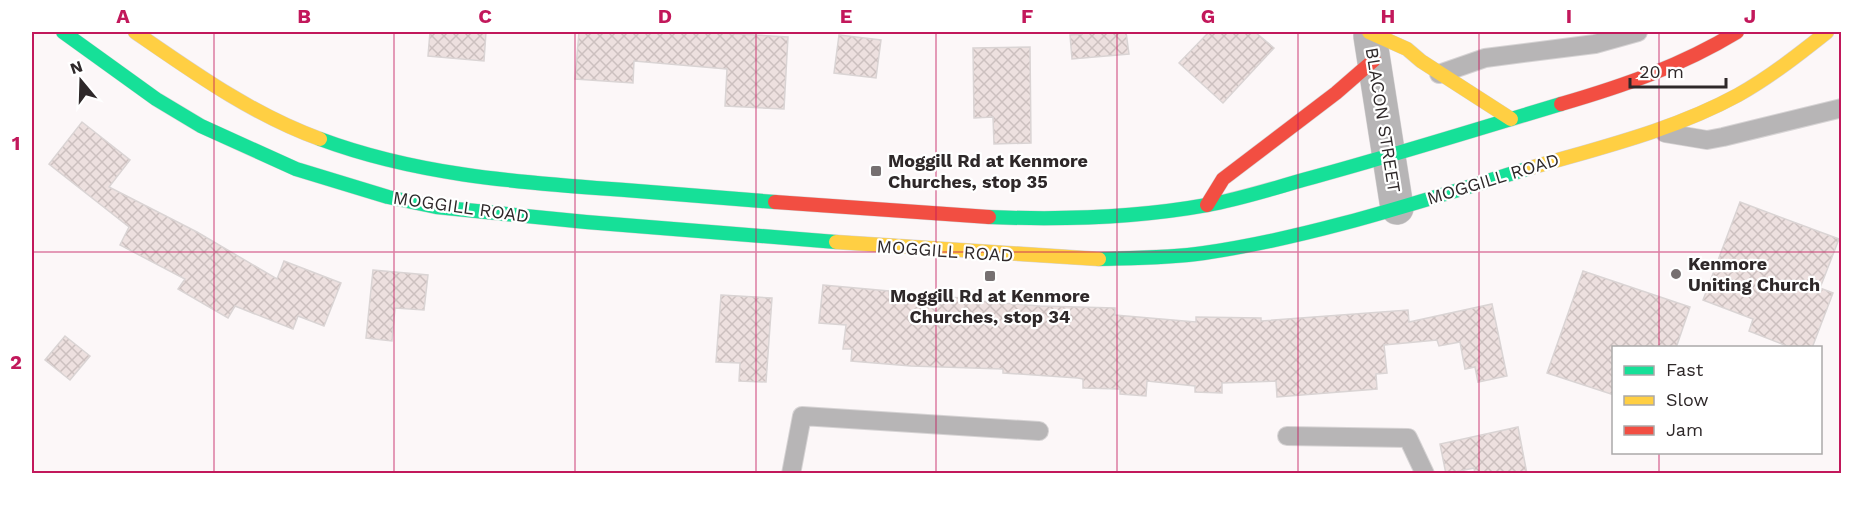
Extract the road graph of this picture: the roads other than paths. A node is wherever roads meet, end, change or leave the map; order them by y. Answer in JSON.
{"nodes":[{"id":1,"x":63,"y":32,"type":"edge"},
{"id":2,"x":135,"y":32,"type":"edge"},
{"id":3,"x":1638,"y":32,"type":"edge"},
{"id":4,"x":1737,"y":32,"type":"edge"},
{"id":5,"x":1827,"y":32,"type":"edge"},
{"id":6,"x":1370,"y":41,"type":"edge"},
{"id":7,"x":1439,"y":74,"type":"junction"},
{"id":8,"x":1842,"y":108,"type":"edge"},
{"id":9,"x":1510,"y":119,"type":"junction"},
{"id":10,"x":1655,"y":131,"type":"junction"},
{"id":11,"x":1389,"y":156,"type":"junction"},
{"id":12,"x":1207,"y":205,"type":"junction"},
{"id":13,"x":1397,"y":208,"type":"junction"},
{"id":14,"x":1039,"y":431,"type":"dead end"},
{"id":15,"x":1287,"y":436,"type":"dead end"},
{"id":16,"x":790,"y":474,"type":"edge"},
{"id":17,"x":1425,"y":474,"type":"edge"}],
"edges":[{"from":1,"to":13,"type":"main road","name":"MOGGILL ROAD"},
{"from":2,"to":12,"type":"main road","name":"MOGGILL ROAD"},
{"from":3,"to":7,"type":"lane"},
{"from":4,"to":9,"type":"main road","name":"MOGGILL ROAD"},
{"from":5,"to":10,"type":"main road","name":"MOGGILL ROAD"},
{"from":6,"to":7,"type":"main road"},
{"from":6,"to":11,"type":"street","name":"BLACON STREET"},
{"from":6,"to":12,"type":"main road"},
{"from":7,"to":9,"type":"main road"},
{"from":8,"to":10,"type":"lane"},
{"from":9,"to":11,"type":"main road","name":"MOGGILL ROAD"},
{"from":10,"to":13,"type":"main road","name":"MOGGILL ROAD"},
{"from":11,"to":12,"type":"main road","name":"MOGGILL ROAD"},
{"from":11,"to":13,"type":"street","name":"BLACON STREET"},
{"from":14,"to":16,"type":"lane"},
{"from":15,"to":17,"type":"lane"}]}
